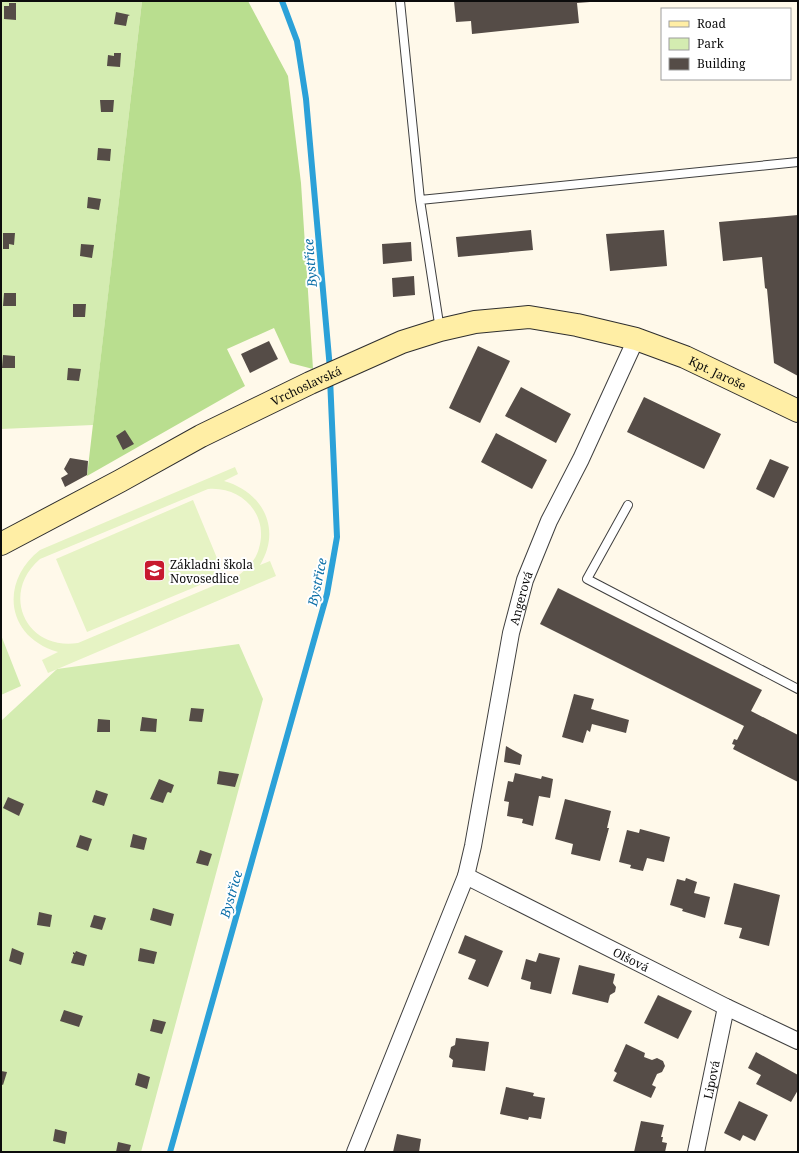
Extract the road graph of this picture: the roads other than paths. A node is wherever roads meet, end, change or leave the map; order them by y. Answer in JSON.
{"nodes":[{"id":1,"x":400,"y":1,"type":"edge"},
{"id":2,"x":798,"y":162,"type":"edge"},
{"id":3,"x":420,"y":200,"type":"junction"},
{"id":4,"x":440,"y":330,"type":"junction"},
{"id":5,"x":636,"y":339,"type":"junction"},
{"id":6,"x":798,"y":411,"type":"edge"},
{"id":7,"x":628,"y":504,"type":"dead end"},
{"id":8,"x":1,"y":544,"type":"edge"},
{"id":9,"x":798,"y":690,"type":"edge"},
{"id":10,"x":466,"y":876,"type":"junction"},
{"id":11,"x":726,"y":1007,"type":"junction"},
{"id":12,"x":798,"y":1041,"type":"edge"},
{"id":13,"x":355,"y":1152,"type":"edge"},
{"id":14,"x":696,"y":1152,"type":"edge"}],
"edges":[{"from":1,"to":3,"type":"lane"},
{"from":2,"to":3,"type":"lane"},
{"from":3,"to":4,"type":"lane"},
{"from":4,"to":5,"type":"street","name":"Vrchoslavská"},
{"from":4,"to":8,"type":"street","name":"Vrchoslavská"},
{"from":5,"to":6,"type":"street","name":"Kpt. Jaroše"},
{"from":5,"to":10,"type":"street","name":"Angerová"},
{"from":7,"to":9,"type":"lane"},
{"from":10,"to":11,"type":"street","name":"Olšová"},
{"from":10,"to":13,"type":"street","name":"Angerová"},
{"from":11,"to":12,"type":"street","name":"Olšová"},
{"from":11,"to":14,"type":"street","name":"Lipová"}]}
